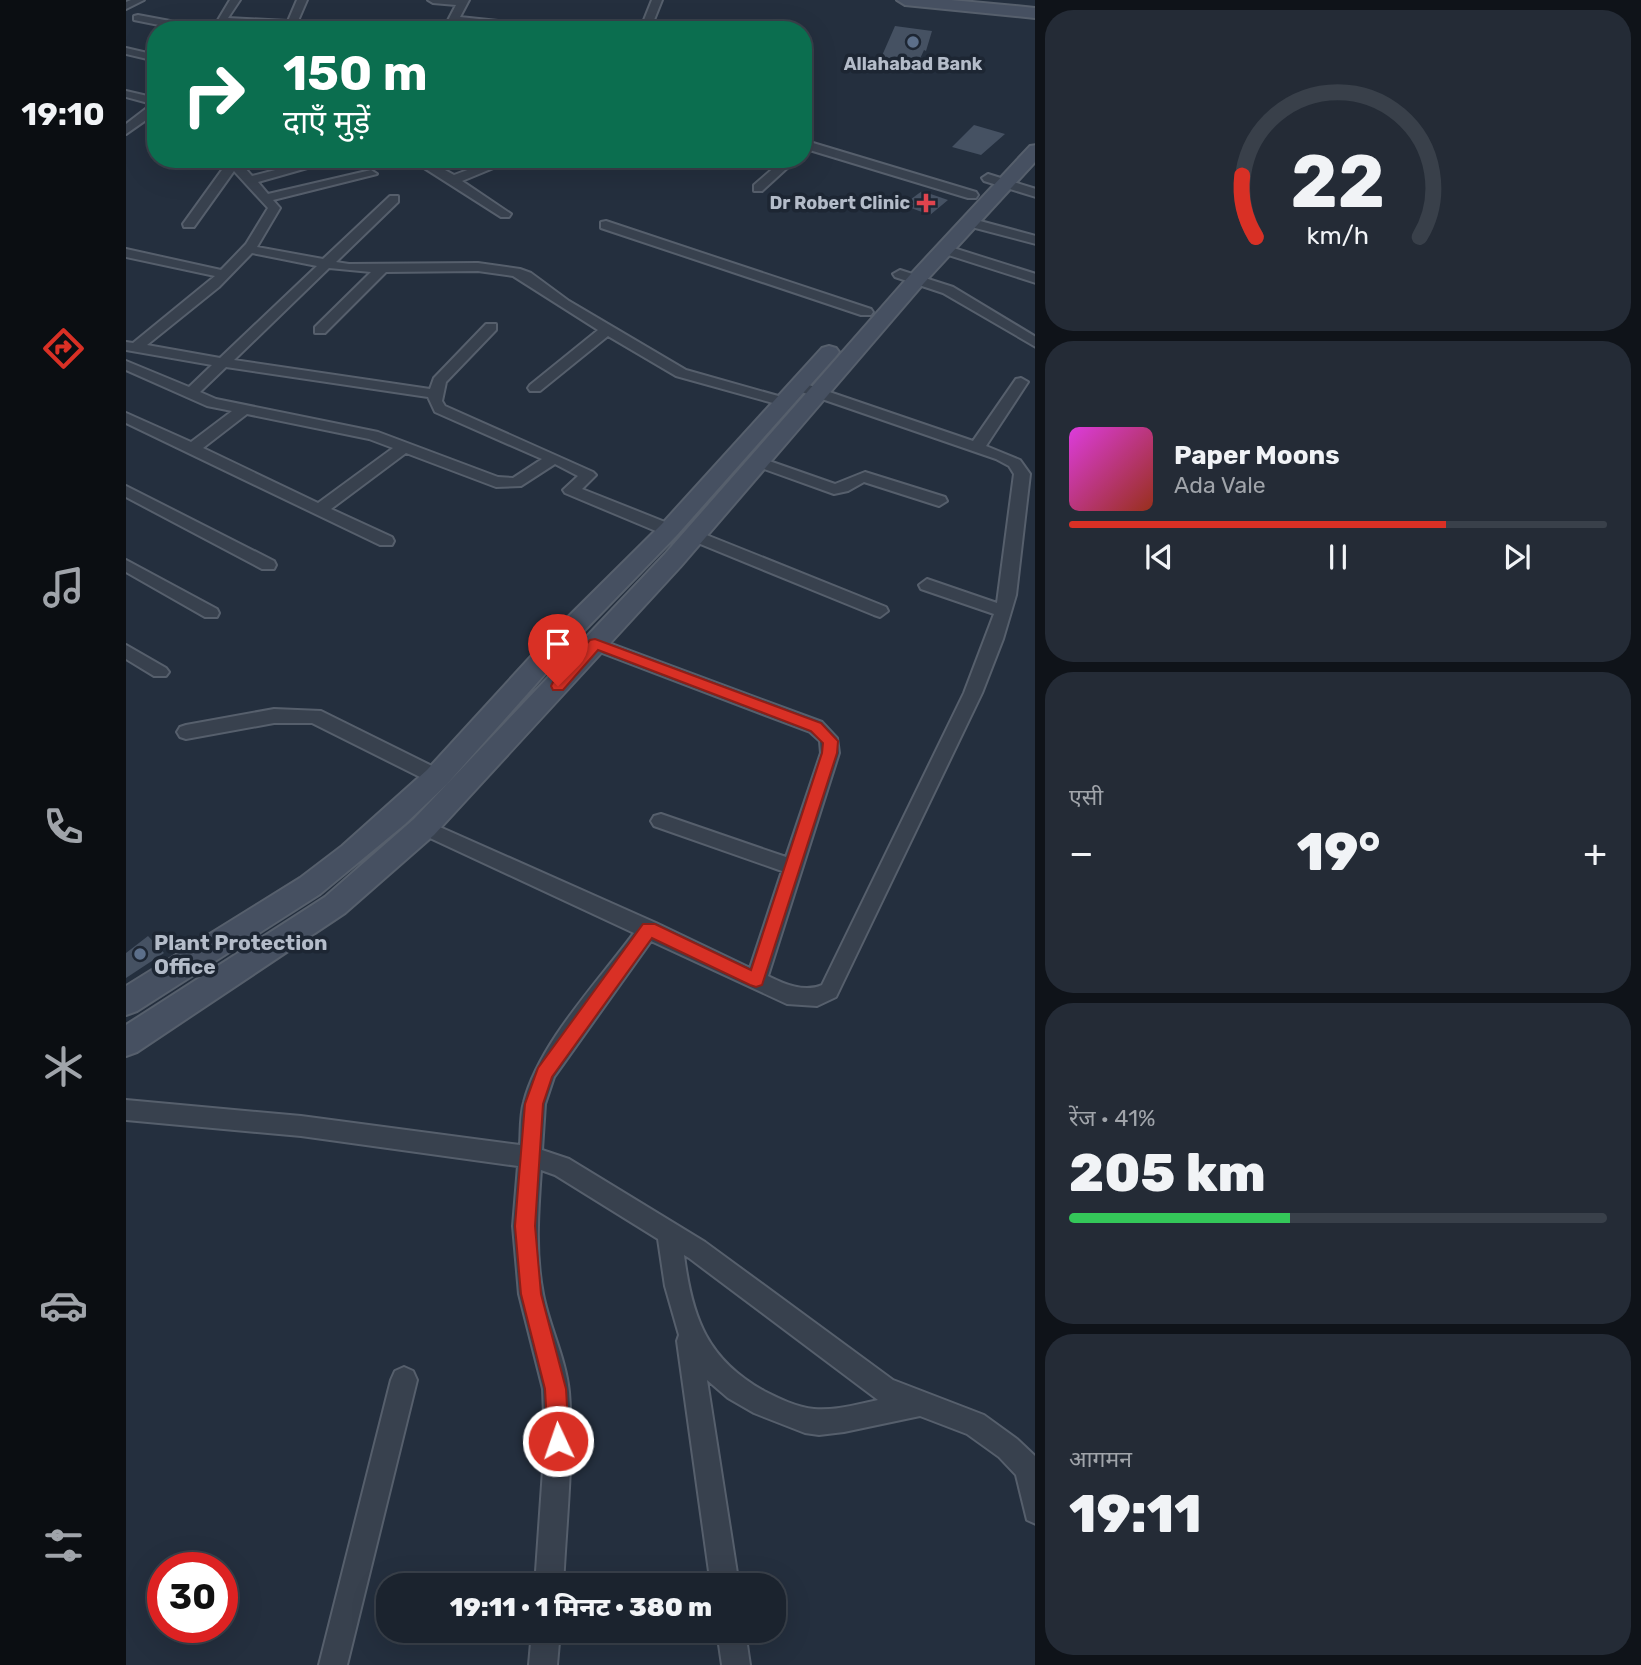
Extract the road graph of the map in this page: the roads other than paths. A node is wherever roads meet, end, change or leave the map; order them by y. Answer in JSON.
{"nodes":[{"id":1,"x":139,"y":0,"type":"edge"},
{"id":2,"x":235,"y":0,"type":"edge"},
{"id":3,"x":302,"y":0,"type":"edge"},
{"id":4,"x":433,"y":0,"type":"edge"},
{"id":5,"x":657,"y":0,"type":"edge"},
{"id":6,"x":905,"y":0,"type":"edge"},
{"id":7,"x":464,"y":1,"type":"edge"},
{"id":8,"x":126,"y":6,"type":"edge"},
{"id":9,"x":1035,"y":13,"type":"edge"},
{"id":10,"x":138,"y":18,"type":"dead end"},
{"id":11,"x":154,"y":21,"type":"edge"},
{"id":12,"x":221,"y":21,"type":"edge"},
{"id":13,"x":293,"y":21,"type":"edge"},
{"id":14,"x":453,"y":21,"type":"edge"},
{"id":15,"x":649,"y":21,"type":"edge"},
{"id":16,"x":126,"y":51,"type":"edge"},
{"id":17,"x":147,"y":56,"type":"edge"},
{"id":18,"x":126,"y":94,"type":"edge"},
{"id":19,"x":147,"y":101,"type":"edge"},
{"id":20,"x":147,"y":112,"type":"edge"},
{"id":21,"x":126,"y":130,"type":"edge"},
{"id":22,"x":1035,"y":130,"type":"edge"},
{"id":23,"x":812,"y":147,"type":"edge"},
{"id":24,"x":1035,"y":150,"type":"edge"},
{"id":25,"x":227,"y":168,"type":"edge"},
{"id":26,"x":238,"y":168,"type":"edge"},
{"id":27,"x":299,"y":168,"type":"edge"},
{"id":28,"x":432,"y":168,"type":"edge"},
{"id":29,"x":485,"y":168,"type":"edge"},
{"id":30,"x":781,"y":168,"type":"edge"},
{"id":31,"x":371,"y":174,"type":"dead end"},
{"id":32,"x":453,"y":180,"type":"junction"},
{"id":33,"x":250,"y":181,"type":"junction"},
{"id":34,"x":988,"y":185,"type":"junction"},
{"id":35,"x":758,"y":188,"type":"dead end"},
{"id":36,"x":1035,"y":193,"type":"edge"},
{"id":37,"x":265,"y":198,"type":"junction"},
{"id":38,"x":394,"y":199,"type":"dead end"},
{"id":39,"x":505,"y":214,"type":"dead end"},
{"id":40,"x":969,"y":222,"type":"junction"},
{"id":41,"x":189,"y":223,"type":"dead end"},
{"id":42,"x":606,"y":225,"type":"dead end"},
{"id":43,"x":1035,"y":240,"type":"edge"},
{"id":44,"x":250,"y":249,"type":"junction"},
{"id":45,"x":944,"y":249,"type":"junction"},
{"id":46,"x":126,"y":253,"type":"edge"},
{"id":47,"x":325,"y":265,"type":"junction"},
{"id":48,"x":382,"y":268,"type":"junction"},
{"id":49,"x":223,"y":274,"type":"junction"},
{"id":50,"x":909,"y":276,"type":"junction"},
{"id":51,"x":1035,"y":279,"type":"edge"},
{"id":52,"x":866,"y":312,"type":"junction"},
{"id":53,"x":491,"y":327,"type":"dead end"},
{"id":54,"x":320,"y":330,"type":"dead end"},
{"id":55,"x":607,"y":330,"type":"junction"},
{"id":56,"x":1035,"y":343,"type":"edge"},
{"id":57,"x":131,"y":347,"type":"edge"},
{"id":58,"x":222,"y":363,"type":"junction"},
{"id":59,"x":126,"y":365,"type":"edge"},
{"id":60,"x":1021,"y":382,"type":"dead end"},
{"id":61,"x":535,"y":388,"type":"dead end"},
{"id":62,"x":190,"y":394,"type":"junction"},
{"id":63,"x":435,"y":394,"type":"junction"},
{"id":64,"x":800,"y":394,"type":"junction"},
{"id":65,"x":243,"y":410,"type":"junction"},
{"id":66,"x":126,"y":417,"type":"edge"},
{"id":67,"x":405,"y":446,"type":"junction"},
{"id":68,"x":977,"y":447,"type":"junction"},
{"id":69,"x":192,"y":449,"type":"junction"},
{"id":70,"x":554,"y":457,"type":"junction"},
{"id":71,"x":758,"y":462,"type":"junction"},
{"id":72,"x":126,"y":491,"type":"edge"},
{"id":73,"x":939,"y":501,"type":"dead end"},
{"id":74,"x":320,"y":509,"type":"junction"},
{"id":75,"x":669,"y":530,"type":"junction"},
{"id":76,"x":694,"y":535,"type":"junction"},
{"id":77,"x":386,"y":541,"type":"dead end"},
{"id":78,"x":649,"y":550,"type":"junction"},
{"id":79,"x":673,"y":560,"type":"junction"},
{"id":80,"x":126,"y":565,"type":"edge"},
{"id":81,"x":268,"y":565,"type":"dead end"},
{"id":82,"x":927,"y":585,"type":"dead end"},
{"id":83,"x":880,"y":611,"type":"dead end"},
{"id":84,"x":1003,"y":611,"type":"junction"},
{"id":85,"x":211,"y":613,"type":"dead end"},
{"id":86,"x":595,"y":644,"type":"junction"},
{"id":87,"x":126,"y":651,"type":"edge"},
{"id":88,"x":160,"y":672,"type":"dead end"},
{"id":89,"x":530,"y":674,"type":"junction"},
{"id":90,"x":558,"y":686,"type":"junction"},
{"id":91,"x":186,"y":732,"type":"dead end"},
{"id":92,"x":437,"y":776,"type":"junction"},
{"id":93,"x":661,"y":821,"type":"dead end"},
{"id":94,"x":424,"y":827,"type":"junction"},
{"id":95,"x":793,"y":867,"type":"junction"},
{"id":96,"x":649,"y":929,"type":"junction"},
{"id":97,"x":756,"y":980,"type":"junction"},
{"id":98,"x":126,"y":1002,"type":"edge"},
{"id":99,"x":126,"y":1041,"type":"edge"},
{"id":100,"x":126,"y":1110,"type":"edge"},
{"id":101,"x":530,"y":1157,"type":"junction"},
{"id":102,"x":669,"y":1231,"type":"junction"},
{"id":103,"x":687,"y":1326,"type":"junction"},
{"id":104,"x":404,"y":1380,"type":"dead end"},
{"id":105,"x":920,"y":1404,"type":"junction"},
{"id":106,"x":1032,"y":1471,"type":"edge"},
{"id":107,"x":1035,"y":1511,"type":"edge"},
{"id":108,"x":550,"y":1573,"type":"edge"},
{"id":109,"x":722,"y":1573,"type":"edge"},
{"id":110,"x":545,"y":1643,"type":"edge"},
{"id":111,"x":733,"y":1643,"type":"edge"},
{"id":112,"x":333,"y":1665,"type":"edge"},
{"id":113,"x":543,"y":1665,"type":"edge"},
{"id":114,"x":736,"y":1665,"type":"edge"}],
"edges":[{"from":1,"to":8,"type":"street"},
{"from":2,"to":12,"type":"street"},
{"from":3,"to":13,"type":"street"},
{"from":4,"to":7,"type":"street"},
{"from":5,"to":15,"type":"street"},
{"from":6,"to":9,"type":"street"},
{"from":7,"to":14,"type":"street"},
{"from":10,"to":11,"type":"street"},
{"from":16,"to":17,"type":"street"},
{"from":18,"to":19,"type":"street"},
{"from":20,"to":21,"type":"street"},
{"from":22,"to":34,"type":"street"},
{"from":23,"to":34,"type":"street"},
{"from":24,"to":34,"type":"street"},
{"from":25,"to":41,"type":"street"},
{"from":26,"to":33,"type":"street"},
{"from":27,"to":33,"type":"street"},
{"from":28,"to":32,"type":"street"},
{"from":29,"to":32,"type":"street"},
{"from":30,"to":35,"type":"street"},
{"from":31,"to":37,"type":"street"},
{"from":32,"to":39,"type":"street"},
{"from":33,"to":37,"type":"street"},
{"from":34,"to":36,"type":"street"},
{"from":34,"to":40,"type":"street"},
{"from":34,"to":50,"type":"street"},
{"from":37,"to":44,"type":"street"},
{"from":38,"to":47,"type":"street"},
{"from":40,"to":43,"type":"street"},
{"from":40,"to":45,"type":"street"},
{"from":42,"to":52,"type":"street"},
{"from":44,"to":47,"type":"street"},
{"from":44,"to":49,"type":"street"},
{"from":45,"to":50,"type":"street"},
{"from":45,"to":51,"type":"street"},
{"from":46,"to":49,"type":"street"},
{"from":47,"to":48,"type":"street"},
{"from":47,"to":58,"type":"street"},
{"from":48,"to":54,"type":"street"},
{"from":48,"to":55,"type":"street"},
{"from":49,"to":57,"type":"street"},
{"from":50,"to":52,"type":"street"},
{"from":50,"to":56,"type":"street"},
{"from":50,"to":64,"type":"street"},
{"from":52,"to":64,"type":"street"},
{"from":53,"to":63,"type":"street"},
{"from":55,"to":61,"type":"street"},
{"from":55,"to":64,"type":"street"},
{"from":57,"to":58,"type":"street"},
{"from":58,"to":62,"type":"street"},
{"from":58,"to":63,"type":"street"},
{"from":59,"to":62,"type":"street"},
{"from":60,"to":68,"type":"street"},
{"from":62,"to":65,"type":"street"},
{"from":63,"to":70,"type":"street"},
{"from":64,"to":68,"type":"street"},
{"from":64,"to":71,"type":"street"},
{"from":64,"to":75,"type":"street"},
{"from":65,"to":67,"type":"street"},
{"from":65,"to":69,"type":"street"},
{"from":66,"to":69,"type":"street"},
{"from":67,"to":70,"type":"street"},
{"from":67,"to":74,"type":"street"},
{"from":68,"to":84,"type":"street"},
{"from":69,"to":74,"type":"street"},
{"from":70,"to":75,"type":"street"},
{"from":71,"to":73,"type":"street"},
{"from":71,"to":76,"type":"street"},
{"from":72,"to":81,"type":"street"},
{"from":74,"to":77,"type":"street"},
{"from":75,"to":78,"type":"street"},
{"from":76,"to":79,"type":"street"},
{"from":76,"to":83,"type":"street"},
{"from":78,"to":79,"type":"street"},
{"from":78,"to":89,"type":"street"},
{"from":79,"to":86,"type":"street"},
{"from":80,"to":85,"type":"street"},
{"from":82,"to":84,"type":"street"},
{"from":84,"to":97,"type":"street"},
{"from":86,"to":90,"type":"street"},
{"from":86,"to":95,"type":"street"},
{"from":87,"to":88,"type":"street"},
{"from":89,"to":90,"type":"street"},
{"from":89,"to":92,"type":"street"},
{"from":90,"to":94,"type":"street"},
{"from":91,"to":92,"type":"street"},
{"from":92,"to":98,"type":"street"},
{"from":93,"to":95,"type":"street"},
{"from":94,"to":96,"type":"street"},
{"from":94,"to":99,"type":"street"},
{"from":95,"to":97,"type":"street"},
{"from":96,"to":97,"type":"street"},
{"from":96,"to":101,"type":"street"},
{"from":100,"to":101,"type":"street"},
{"from":101,"to":102,"type":"street"},
{"from":101,"to":108,"type":"street"},
{"from":102,"to":103,"type":"street"},
{"from":102,"to":105,"type":"street"},
{"from":103,"to":105,"type":"street"},
{"from":103,"to":109,"type":"street"},
{"from":104,"to":112,"type":"street"},
{"from":105,"to":106,"type":"street"},
{"from":106,"to":107,"type":"street"},
{"from":110,"to":113,"type":"street"},
{"from":111,"to":114,"type":"street"}]}
